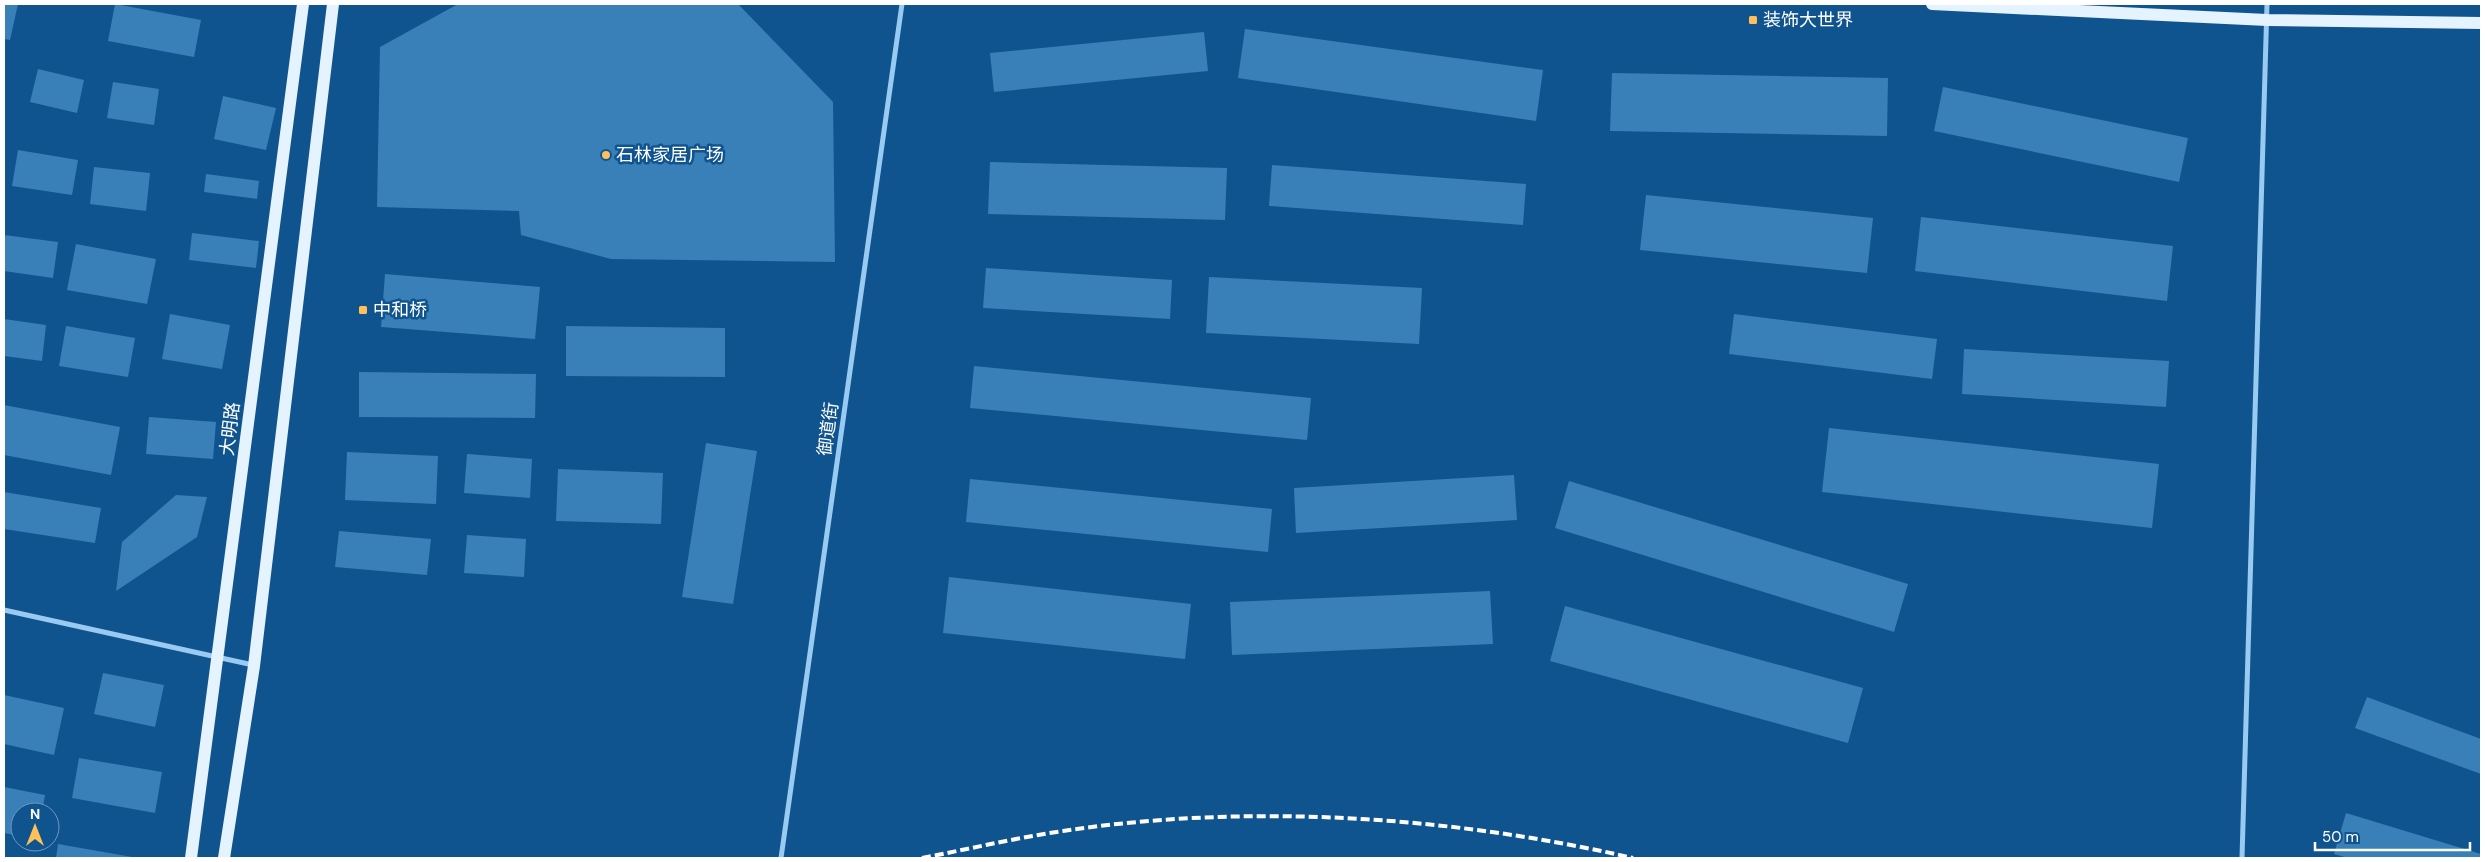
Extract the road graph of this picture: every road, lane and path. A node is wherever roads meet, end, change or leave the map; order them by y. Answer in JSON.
{"nodes":[{"id":1,"x":304,"y":4,"type":"edge"},
{"id":2,"x":333,"y":4,"type":"edge"},
{"id":3,"x":902,"y":4,"type":"edge"},
{"id":4,"x":1932,"y":4,"type":"edge"},
{"id":5,"x":2267,"y":4,"type":"edge"},
{"id":6,"x":2267,"y":20,"type":"junction"},
{"id":7,"x":2481,"y":23,"type":"edge"},
{"id":8,"x":4,"y":610,"type":"edge"},
{"id":9,"x":218,"y":656,"type":"junction"},
{"id":10,"x":254,"y":666,"type":"junction"},
{"id":11,"x":191,"y":858,"type":"edge"},
{"id":12,"x":224,"y":858,"type":"edge"},
{"id":13,"x":781,"y":858,"type":"edge"},
{"id":14,"x":2242,"y":858,"type":"edge"}],
"edges":[{"from":1,"to":9,"type":"main road","name":"大明路"},
{"from":2,"to":10,"type":"main road"},
{"from":3,"to":13,"type":"street","name":"御道街"},
{"from":4,"to":6,"type":"main road"},
{"from":5,"to":6,"type":"street"},
{"from":6,"to":7,"type":"main road"},
{"from":6,"to":14,"type":"street"},
{"from":8,"to":9,"type":"street"},
{"from":9,"to":10,"type":"street"},
{"from":9,"to":11,"type":"main road","name":"大明路"},
{"from":10,"to":12,"type":"main road"}]}
